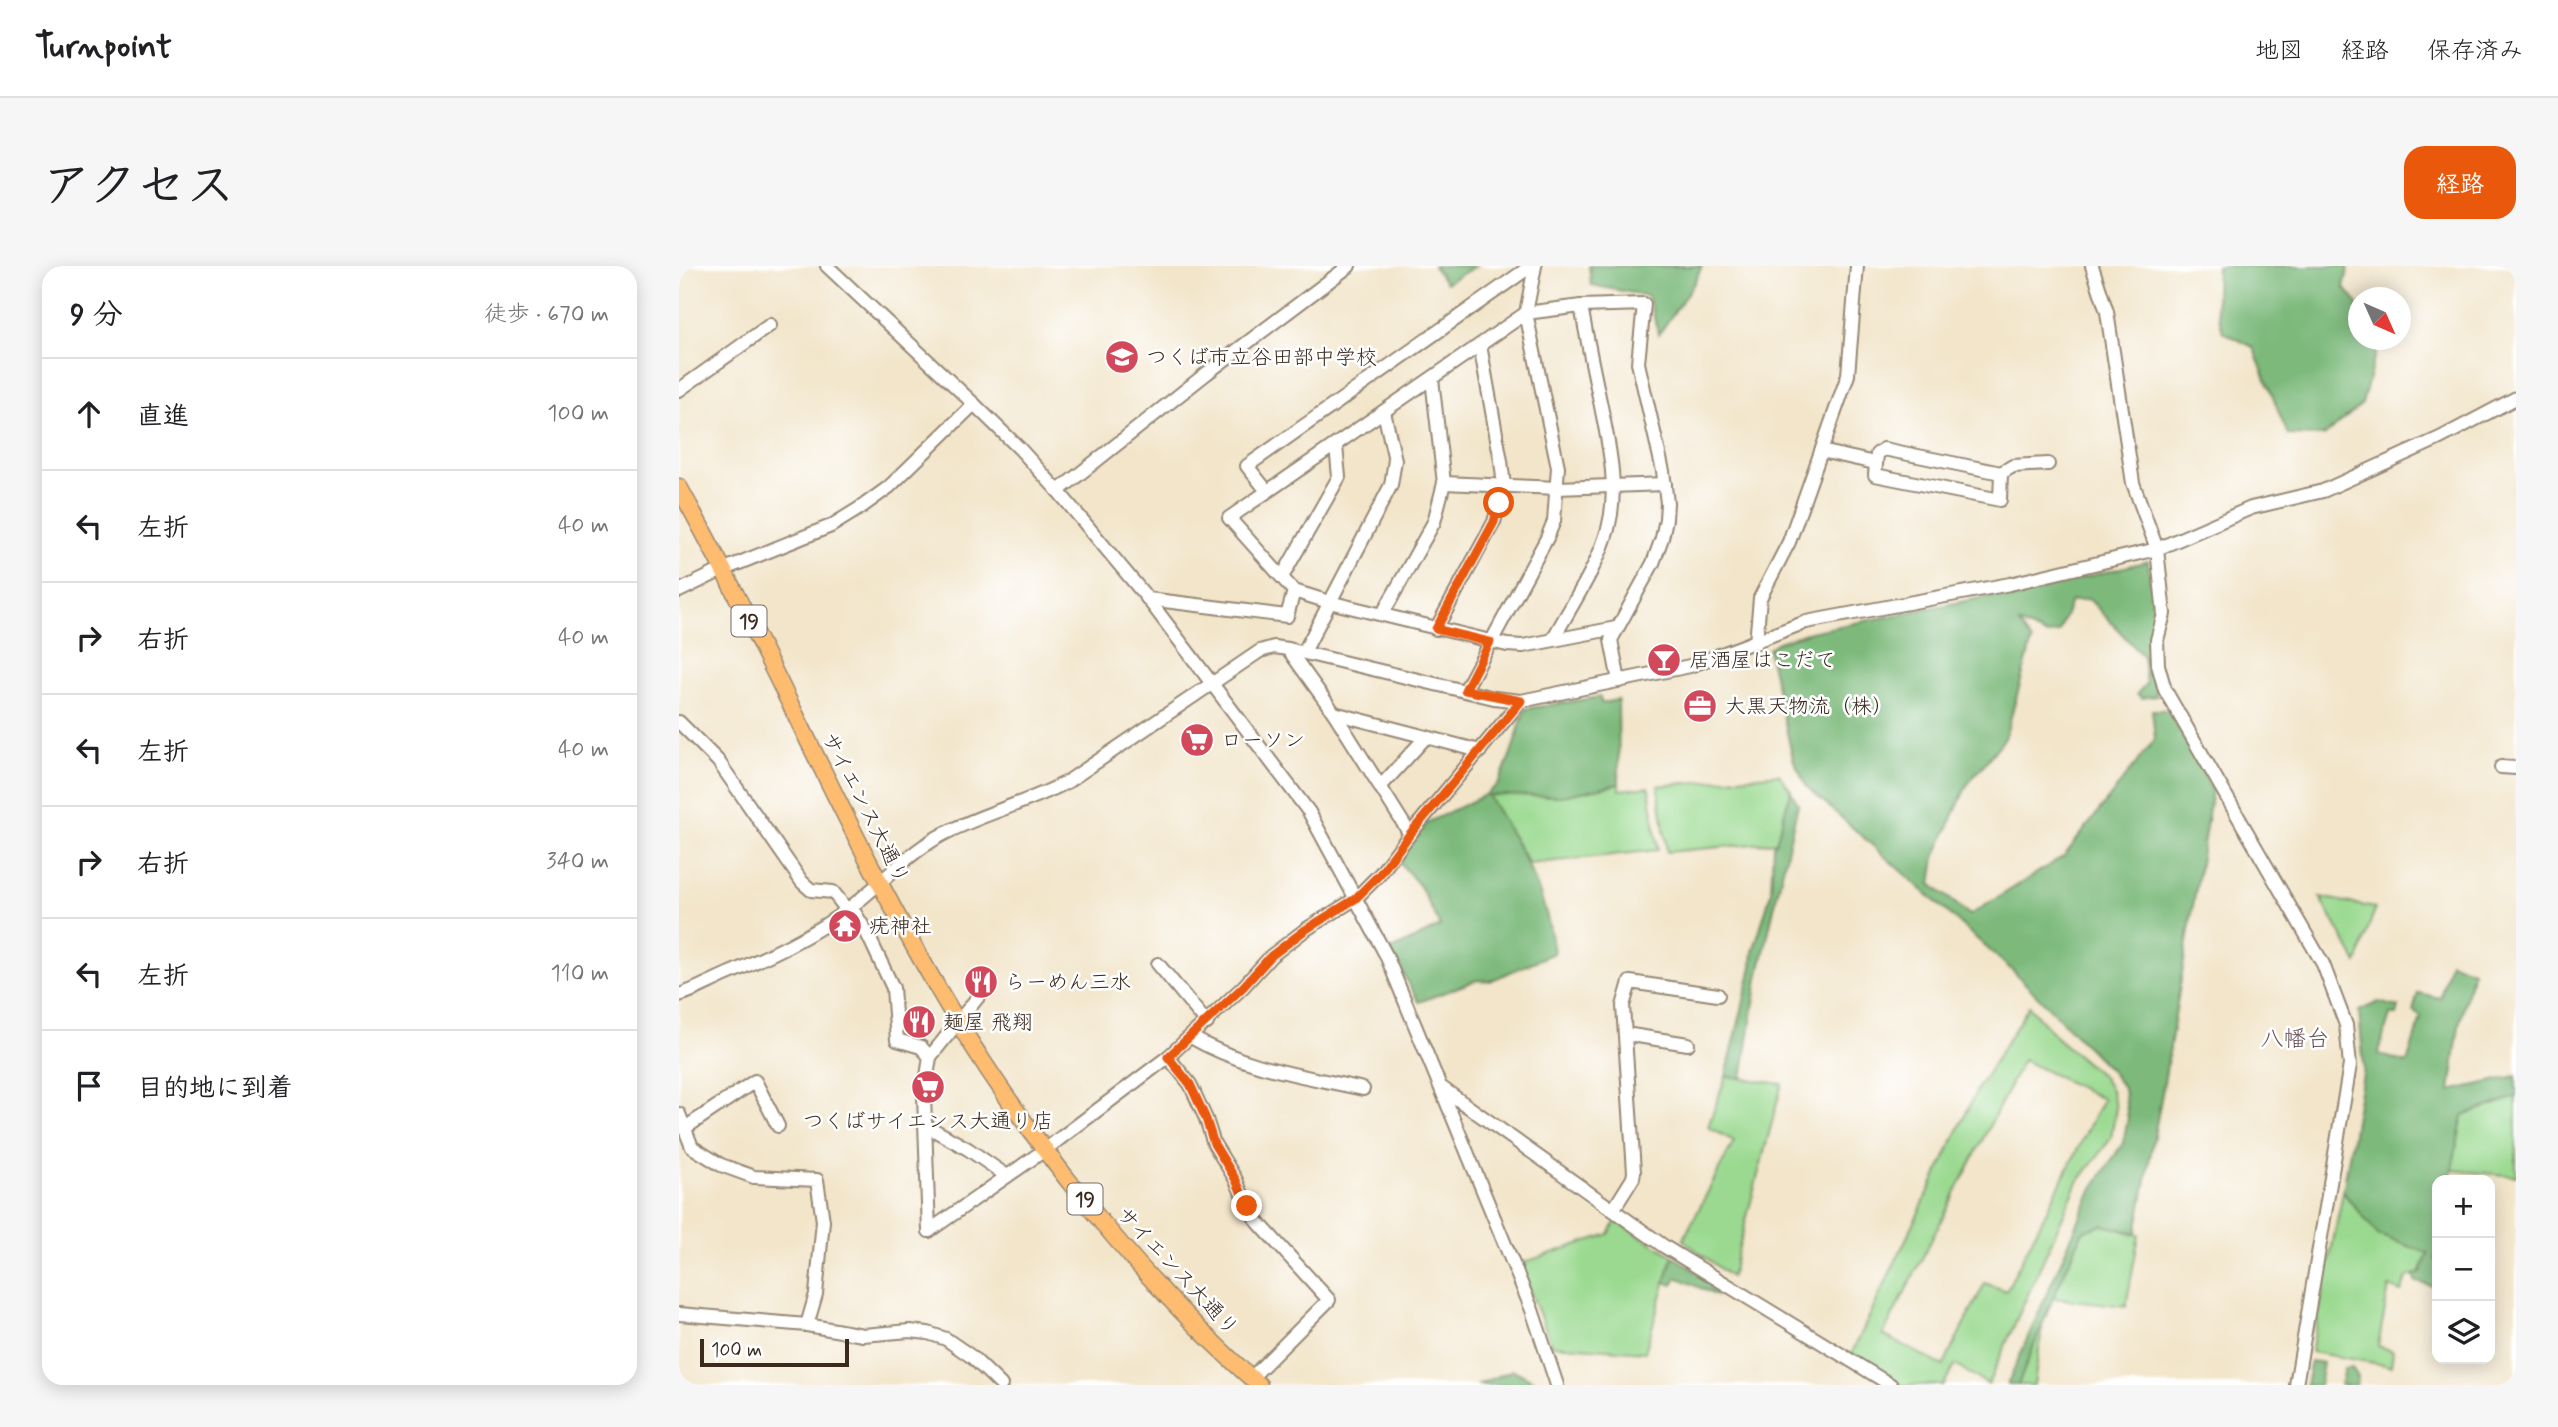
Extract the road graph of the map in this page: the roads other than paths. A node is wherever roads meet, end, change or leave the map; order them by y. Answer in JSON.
{"nodes":[{"id":1,"x":827,"y":266,"type":"edge"},
{"id":2,"x":1349,"y":266,"type":"edge"},
{"id":3,"x":1533,"y":266,"type":"edge"},
{"id":4,"x":1857,"y":266,"type":"edge"},
{"id":5,"x":2092,"y":266,"type":"edge"},
{"id":6,"x":1581,"y":306,"type":"junction"},
{"id":7,"x":1526,"y":313,"type":"junction"},
{"id":8,"x":770,"y":325,"type":"dead end"},
{"id":9,"x":1480,"y":345,"type":"junction"},
{"id":10,"x":1433,"y":379,"type":"junction"},
{"id":11,"x":679,"y":390,"type":"edge"},
{"id":12,"x":2516,"y":398,"type":"edge"},
{"id":13,"x":974,"y":404,"type":"junction"},
{"id":14,"x":1384,"y":412,"type":"junction"},
{"id":15,"x":1336,"y":446,"type":"junction"},
{"id":16,"x":1821,"y":451,"type":"junction"},
{"id":17,"x":1875,"y":463,"type":"junction"},
{"id":18,"x":2048,"y":464,"type":"dead end"},
{"id":19,"x":2001,"y":472,"type":"junction"},
{"id":20,"x":1444,"y":483,"type":"junction"},
{"id":21,"x":1665,"y":484,"type":"junction"},
{"id":22,"x":1503,"y":486,"type":"junction"},
{"id":23,"x":1614,"y":486,"type":"junction"},
{"id":24,"x":679,"y":487,"type":"edge"},
{"id":25,"x":1558,"y":488,"type":"junction"},
{"id":26,"x":1058,"y":491,"type":"junction"},
{"id":27,"x":1267,"y":492,"type":"junction"},
{"id":28,"x":2157,"y":550,"type":"junction"},
{"id":29,"x":722,"y":570,"type":"junction"},
{"id":30,"x":1282,"y":577,"type":"junction"},
{"id":31,"x":679,"y":591,"type":"edge"},
{"id":32,"x":1294,"y":591,"type":"junction"},
{"id":33,"x":1148,"y":599,"type":"junction"},
{"id":34,"x":1329,"y":602,"type":"junction"},
{"id":35,"x":1382,"y":615,"type":"junction"},
{"id":36,"x":1616,"y":628,"type":"junction"},
{"id":37,"x":1436,"y":629,"type":"junction"},
{"id":38,"x":1553,"y":639,"type":"junction"},
{"id":39,"x":1490,"y":642,"type":"junction"},
{"id":40,"x":1756,"y":643,"type":"junction"},
{"id":41,"x":1288,"y":649,"type":"junction"},
{"id":42,"x":1304,"y":652,"type":"junction"},
{"id":43,"x":1619,"y":681,"type":"junction"},
{"id":44,"x":1213,"y":683,"type":"junction"},
{"id":45,"x":1465,"y":690,"type":"junction"},
{"id":46,"x":1521,"y":701,"type":"junction"},
{"id":47,"x":1334,"y":713,"type":"junction"},
{"id":48,"x":679,"y":722,"type":"edge"},
{"id":49,"x":1426,"y":737,"type":"junction"},
{"id":50,"x":1480,"y":751,"type":"junction"},
{"id":51,"x":2501,"y":767,"type":"dead end"},
{"id":52,"x":2516,"y":768,"type":"edge"},
{"id":53,"x":1380,"y":787,"type":"junction"},
{"id":54,"x":1410,"y":834,"type":"junction"},
{"id":55,"x":879,"y":881,"type":"junction"},
{"id":56,"x":1355,"y":899,"type":"junction"},
{"id":57,"x":849,"y":908,"type":"junction"},
{"id":58,"x":1158,"y":964,"type":"dead end"},
{"id":59,"x":990,"y":982,"type":"dead end"},
{"id":60,"x":679,"y":995,"type":"edge"},
{"id":61,"x":1718,"y":995,"type":"dead end"},
{"id":62,"x":957,"y":1022,"type":"junction"},
{"id":63,"x":1207,"y":1023,"type":"junction"},
{"id":64,"x":1625,"y":1034,"type":"junction"},
{"id":65,"x":1191,"y":1037,"type":"junction"},
{"id":66,"x":1688,"y":1044,"type":"dead end"},
{"id":67,"x":930,"y":1057,"type":"junction"},
{"id":68,"x":1168,"y":1057,"type":"junction"},
{"id":69,"x":1363,"y":1088,"type":"dead end"},
{"id":70,"x":1442,"y":1088,"type":"junction"},
{"id":71,"x":679,"y":1114,"type":"edge"},
{"id":72,"x":925,"y":1125,"type":"junction"},
{"id":73,"x":778,"y":1126,"type":"dead end"},
{"id":74,"x":685,"y":1128,"type":"junction"},
{"id":75,"x":1046,"y":1149,"type":"junction"},
{"id":76,"x":1007,"y":1176,"type":"junction"},
{"id":77,"x":1613,"y":1210,"type":"junction"},
{"id":78,"x":679,"y":1314,"type":"edge"},
{"id":79,"x":807,"y":1325,"type":"junction"},
{"id":80,"x":1255,"y":1382,"type":"edge"},
{"id":81,"x":1001,"y":1385,"type":"edge"},
{"id":82,"x":1557,"y":1385,"type":"edge"},
{"id":83,"x":1891,"y":1385,"type":"edge"},
{"id":84,"x":2296,"y":1385,"type":"edge"}],
"edges":[{"from":1,"to":13,"type":"street"},
{"from":2,"to":26,"type":"street"},
{"from":3,"to":7,"type":"street"},
{"from":3,"to":27,"type":"street"},
{"from":4,"to":16,"type":"street"},
{"from":5,"to":28,"type":"street"},
{"from":6,"to":7,"type":"street"},
{"from":6,"to":21,"type":"street"},
{"from":6,"to":23,"type":"street"},
{"from":7,"to":9,"type":"street"},
{"from":7,"to":25,"type":"street"},
{"from":8,"to":11,"type":"street"},
{"from":9,"to":10,"type":"street"},
{"from":9,"to":22,"type":"street"},
{"from":10,"to":14,"type":"street"},
{"from":10,"to":20,"type":"street"},
{"from":12,"to":28,"type":"street"},
{"from":13,"to":26,"type":"street"},
{"from":13,"to":29,"type":"street"},
{"from":14,"to":15,"type":"street"},
{"from":14,"to":34,"type":"street"},
{"from":15,"to":27,"type":"street"},
{"from":15,"to":30,"type":"street"},
{"from":16,"to":17,"type":"street"},
{"from":16,"to":40,"type":"street"},
{"from":17,"to":19,"type":"street"},
{"from":17,"to":19,"type":"street"},
{"from":18,"to":19,"type":"street"},
{"from":20,"to":22,"type":"street"},
{"from":20,"to":35,"type":"street"},
{"from":21,"to":23,"type":"street"},
{"from":21,"to":36,"type":"street"},
{"from":22,"to":25,"type":"street"},
{"from":22,"to":37,"type":"street"},
{"from":23,"to":25,"type":"street"},
{"from":23,"to":38,"type":"street"},
{"from":24,"to":29,"type":"main road","name":"サイエンス大通り","number":"19"},
{"from":25,"to":39,"type":"street"},
{"from":26,"to":33,"type":"street"},
{"from":27,"to":30,"type":"street"},
{"from":28,"to":40,"type":"street"},
{"from":28,"to":84,"type":"street"},
{"from":29,"to":31,"type":"street"},
{"from":29,"to":55,"type":"main road","name":"サイエンス大通り","number":"19"},
{"from":30,"to":32,"type":"street"},
{"from":32,"to":33,"type":"street"},
{"from":32,"to":34,"type":"street"},
{"from":33,"to":44,"type":"street"},
{"from":34,"to":35,"type":"street"},
{"from":34,"to":42,"type":"street"},
{"from":35,"to":37,"type":"street"},
{"from":36,"to":38,"type":"street"},
{"from":36,"to":43,"type":"street"},
{"from":37,"to":39,"type":"street"},
{"from":38,"to":39,"type":"street"},
{"from":39,"to":45,"type":"street"},
{"from":40,"to":43,"type":"street"},
{"from":41,"to":42,"type":"street"},
{"from":41,"to":44,"type":"street"},
{"from":41,"to":47,"type":"street"},
{"from":42,"to":45,"type":"street"},
{"from":43,"to":46,"type":"street"},
{"from":44,"to":55,"type":"street"},
{"from":44,"to":56,"type":"street"},
{"from":45,"to":46,"type":"street"},
{"from":46,"to":50,"type":"street"},
{"from":47,"to":49,"type":"street"},
{"from":47,"to":53,"type":"street"},
{"from":48,"to":57,"type":"street"},
{"from":49,"to":50,"type":"street"},
{"from":49,"to":53,"type":"street"},
{"from":50,"to":54,"type":"street"},
{"from":51,"to":52,"type":"street"},
{"from":53,"to":54,"type":"street"},
{"from":54,"to":56,"type":"street"},
{"from":55,"to":57,"type":"street"},
{"from":55,"to":62,"type":"main road","name":"サイエンス大通り","number":"19"},
{"from":56,"to":63,"type":"street"},
{"from":56,"to":70,"type":"street"},
{"from":57,"to":60,"type":"street"},
{"from":57,"to":67,"type":"street"},
{"from":58,"to":63,"type":"street"},
{"from":59,"to":62,"type":"street"},
{"from":61,"to":64,"type":"street"},
{"from":62,"to":67,"type":"street"},
{"from":62,"to":75,"type":"main road","name":"サイエンス大通り","number":"19"},
{"from":63,"to":65,"type":"street"},
{"from":64,"to":66,"type":"street"},
{"from":64,"to":77,"type":"street"},
{"from":65,"to":68,"type":"street"},
{"from":65,"to":69,"type":"street"},
{"from":67,"to":72,"type":"street"},
{"from":68,"to":75,"type":"street"},
{"from":68,"to":80,"type":"street"},
{"from":70,"to":77,"type":"street"},
{"from":70,"to":82,"type":"street"},
{"from":71,"to":74,"type":"street"},
{"from":72,"to":76,"type":"street"},
{"from":72,"to":76,"type":"street"},
{"from":73,"to":74,"type":"street"},
{"from":74,"to":79,"type":"street"},
{"from":75,"to":76,"type":"street"},
{"from":75,"to":80,"type":"main road","name":"サイエンス大通り","number":"19"},
{"from":77,"to":83,"type":"street"},
{"from":78,"to":79,"type":"street"},
{"from":79,"to":81,"type":"street"}]}
